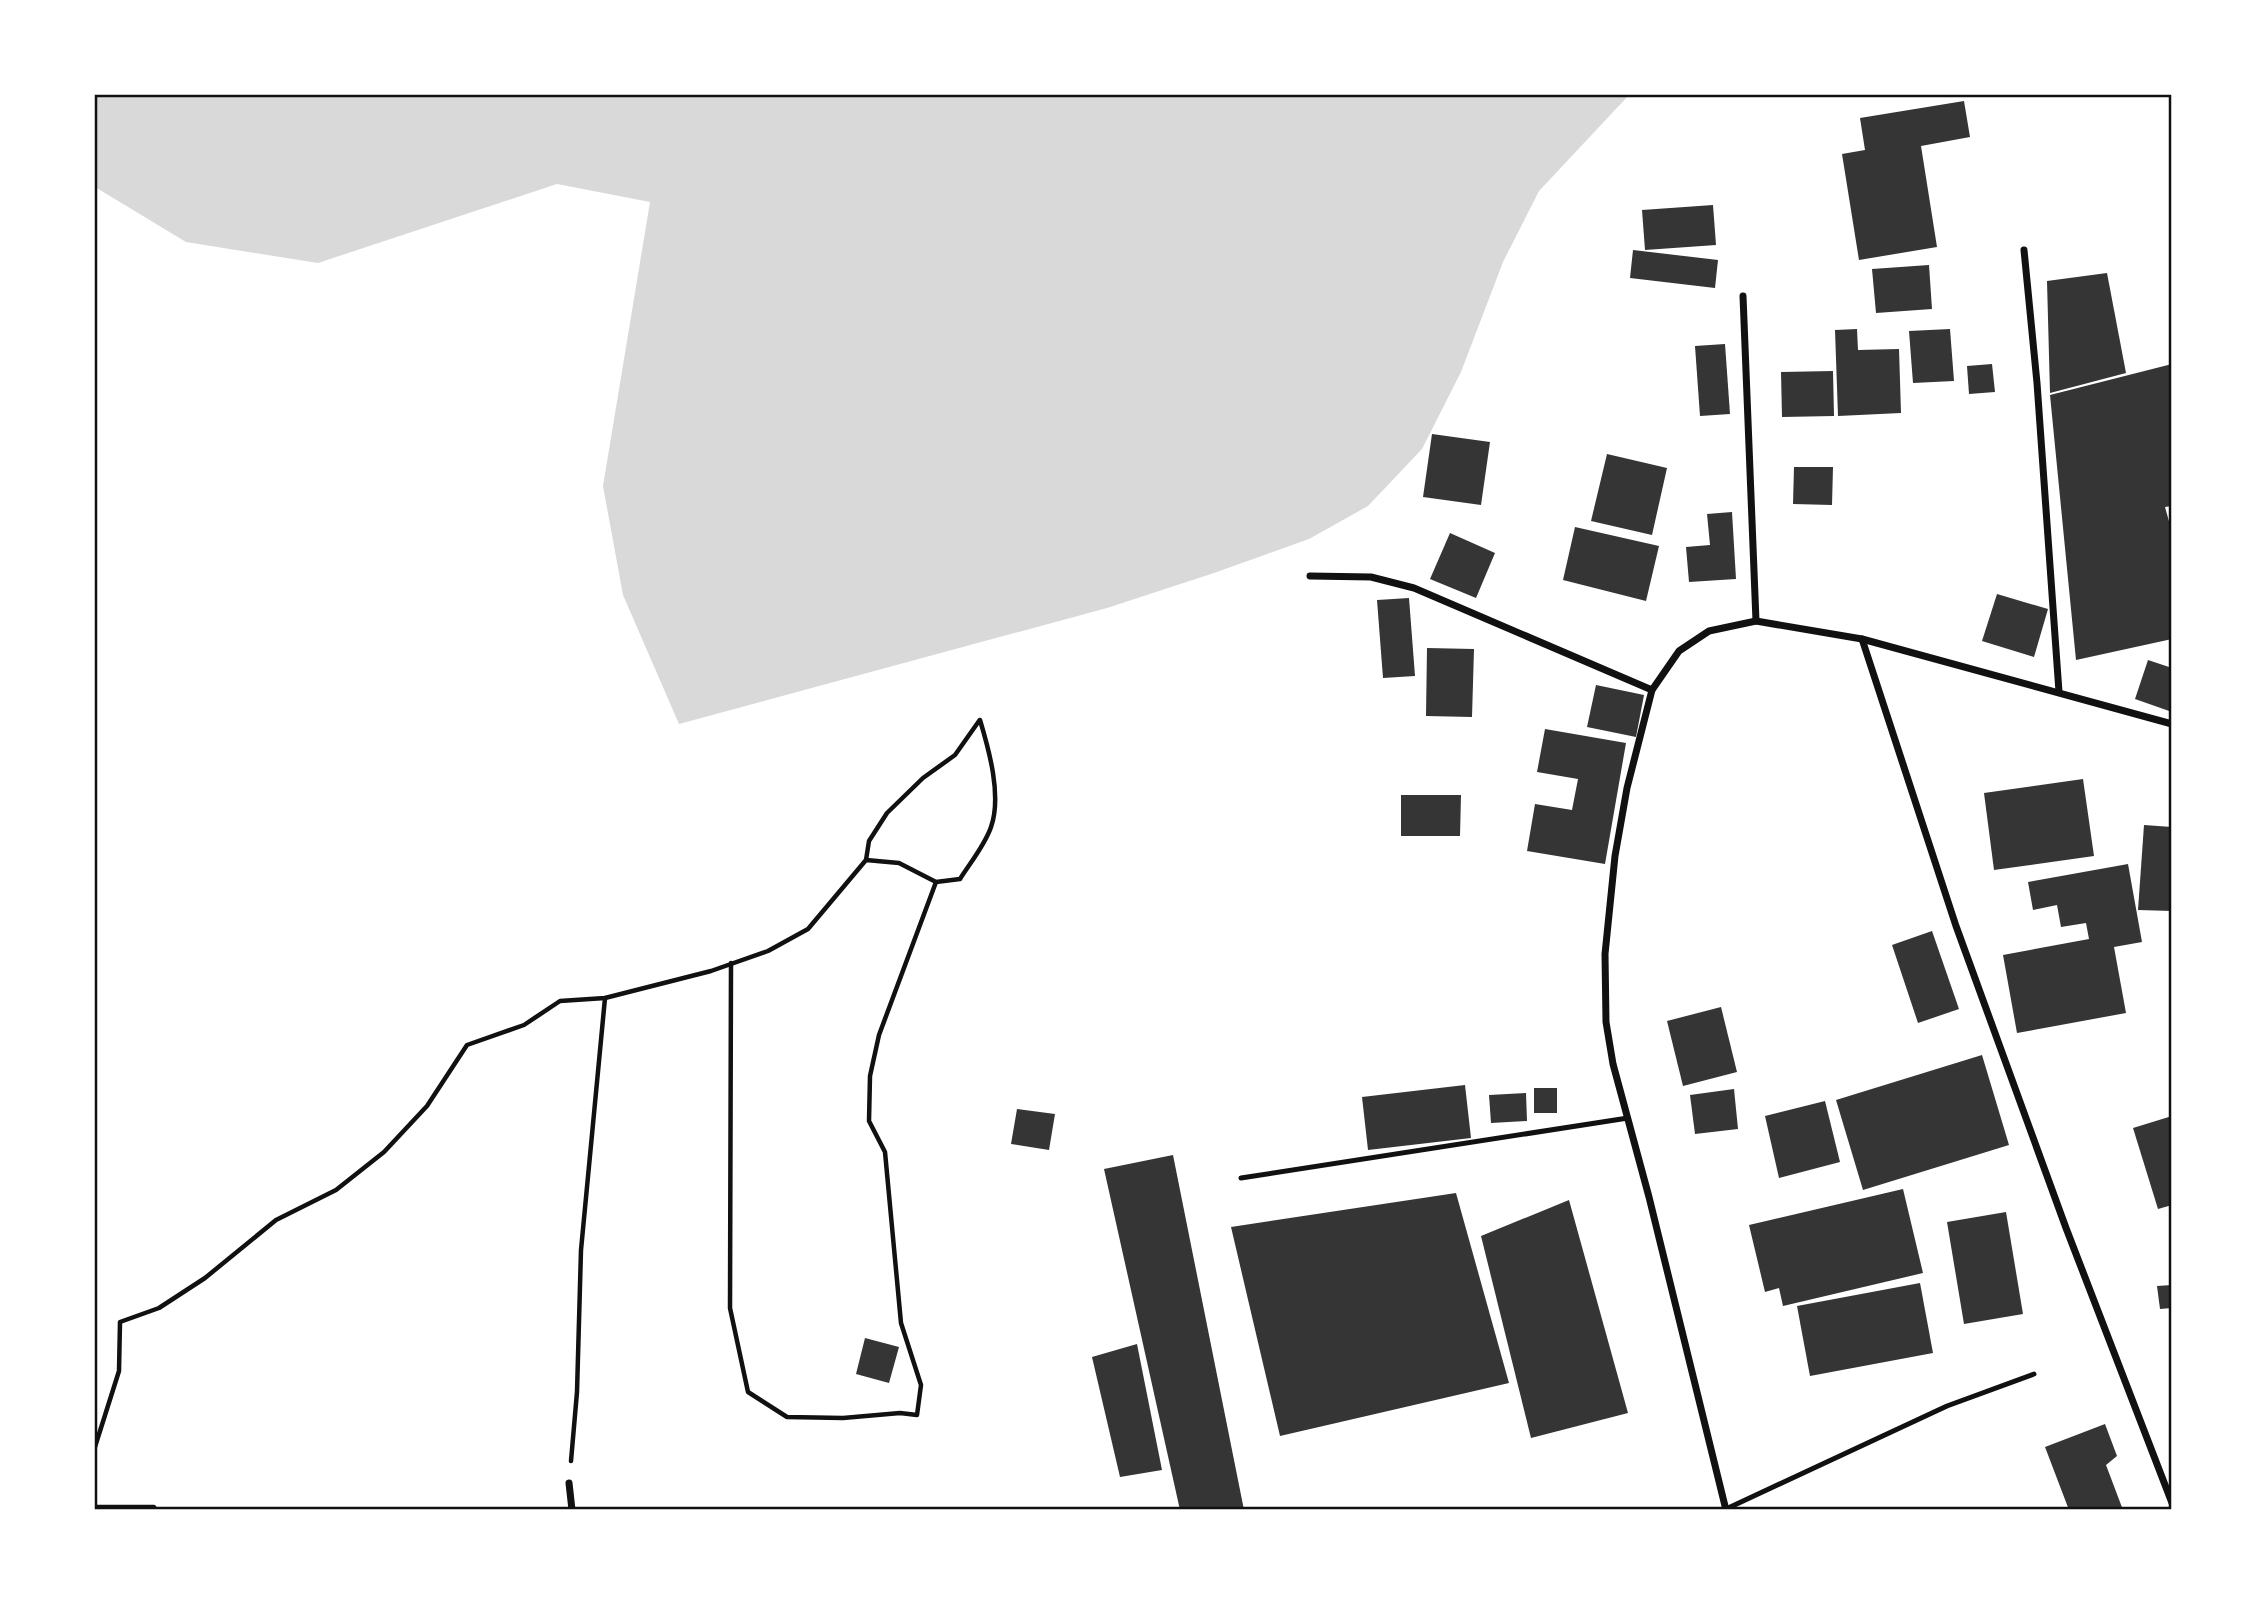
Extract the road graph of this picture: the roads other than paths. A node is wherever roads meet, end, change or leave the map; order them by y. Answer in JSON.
{"nodes":[{"id":1,"x":2024,"y":250,"type":"dead end"},
{"id":2,"x":1743,"y":296,"type":"dead end"},
{"id":3,"x":1310,"y":576,"type":"dead end"},
{"id":4,"x":1756,"y":621,"type":"junction"},
{"id":5,"x":1862,"y":639,"type":"junction"},
{"id":6,"x":1652,"y":690,"type":"junction"},
{"id":7,"x":2059,"y":692,"type":"junction"},
{"id":8,"x":2172,"y":724,"type":"edge"},
{"id":9,"x":1628,"y":1118,"type":"junction"},
{"id":10,"x":1241,"y":1178,"type":"dead end"},
{"id":11,"x":2034,"y":1374,"type":"dead end"},
{"id":12,"x":569,"y":1483,"type":"road end"},
{"id":13,"x":2172,"y":1503,"type":"edge"},
{"id":14,"x":1726,"y":1509,"type":"edge"},
{"id":15,"x":572,"y":1510,"type":"edge"}],
"edges":[{"from":1,"to":7,"type":"street"},
{"from":2,"to":4,"type":"street"},
{"from":3,"to":6,"type":"street"},
{"from":4,"to":5,"type":"street"},
{"from":4,"to":6,"type":"street"},
{"from":5,"to":7,"type":"street"},
{"from":5,"to":13,"type":"street"},
{"from":6,"to":9,"type":"street"},
{"from":7,"to":8,"type":"street"},
{"from":9,"to":10,"type":"lane"},
{"from":9,"to":14,"type":"street"},
{"from":11,"to":14,"type":"lane"},
{"from":12,"to":15,"type":"street"}]}
